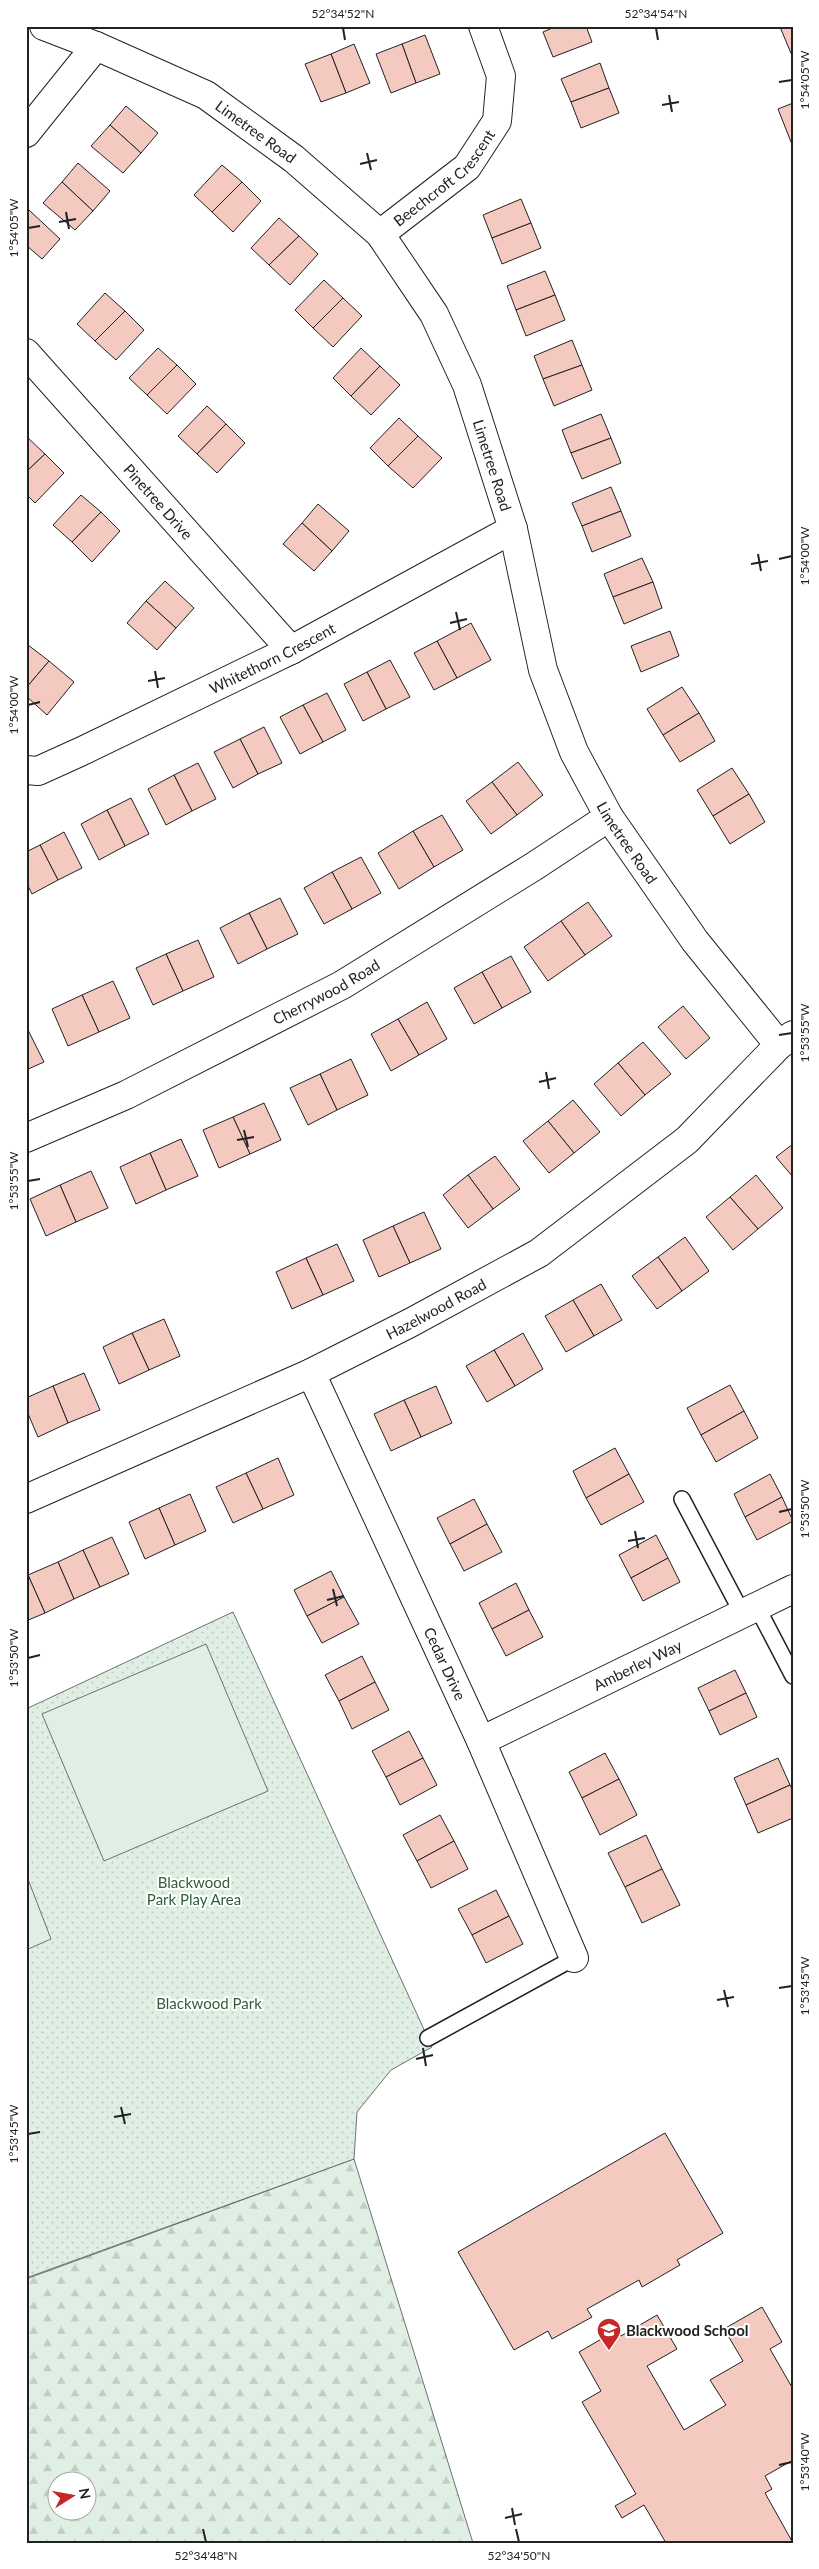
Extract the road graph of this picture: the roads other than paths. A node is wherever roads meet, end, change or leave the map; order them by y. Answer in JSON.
{"nodes":[{"id":1,"x":44,"y":26,"type":"edge"},
{"id":2,"x":483,"y":26,"type":"edge"},
{"id":3,"x":96,"y":46,"type":"junction"},
{"id":4,"x":26,"y":133,"type":"edge"},
{"id":5,"x":380,"y":234,"type":"junction"},
{"id":6,"x":26,"y":353,"type":"edge"},
{"id":7,"x":513,"y":529,"type":"junction"},
{"id":8,"x":291,"y":650,"type":"junction"},
{"id":9,"x":26,"y":770,"type":"edge"},
{"id":10,"x":609,"y":818,"type":"junction"},
{"id":11,"x":786,"y":1040,"type":"edge"},
{"id":12,"x":26,"y":1138,"type":"edge"},
{"id":13,"x":311,"y":1373,"type":"junction"},
{"id":14,"x":26,"y":1499,"type":"edge"},
{"id":15,"x":682,"y":1499,"type":"dead end"},
{"id":16,"x":793,"y":1589,"type":"edge"},
{"id":17,"x":749,"y":1610,"type":"junction"},
{"id":18,"x":793,"y":1676,"type":"edge"},
{"id":19,"x":481,"y":1742,"type":"junction"},
{"id":20,"x":574,"y":1958,"type":"joint"},
{"id":21,"x":428,"y":2038,"type":"dead end"}],
"edges":[{"from":1,"to":3,"type":"street","name":"Limetree Road"},
{"from":2,"to":5,"type":"street","name":"Beechcroft Crescent"},
{"from":3,"to":4,"type":"street"},
{"from":3,"to":5,"type":"street","name":"Limetree Road"},
{"from":5,"to":7,"type":"street","name":"Limetree Road"},
{"from":6,"to":8,"type":"street","name":"Pinetree Drive"},
{"from":7,"to":8,"type":"street","name":"Whitethorn Crescent"},
{"from":7,"to":10,"type":"street","name":"Limetree Road"},
{"from":8,"to":9,"type":"street","name":"Whitethorn Crescent"},
{"from":10,"to":11,"type":"street","name":"Limetree Road"},
{"from":10,"to":12,"type":"street","name":"Cherrywood Road"},
{"from":11,"to":13,"type":"street","name":"Hazelwood Road"},
{"from":13,"to":14,"type":"street","name":"Hazelwood Road"},
{"from":13,"to":19,"type":"street","name":"Cedar Drive"},
{"from":15,"to":17,"type":"lane"},
{"from":16,"to":17,"type":"street","name":"Amberley Way"},
{"from":17,"to":18,"type":"lane"},
{"from":17,"to":19,"type":"street","name":"Amberley Way"},
{"from":19,"to":20,"type":"street","name":"Cedar Drive"},
{"from":20,"to":21,"type":"lane"}]}
